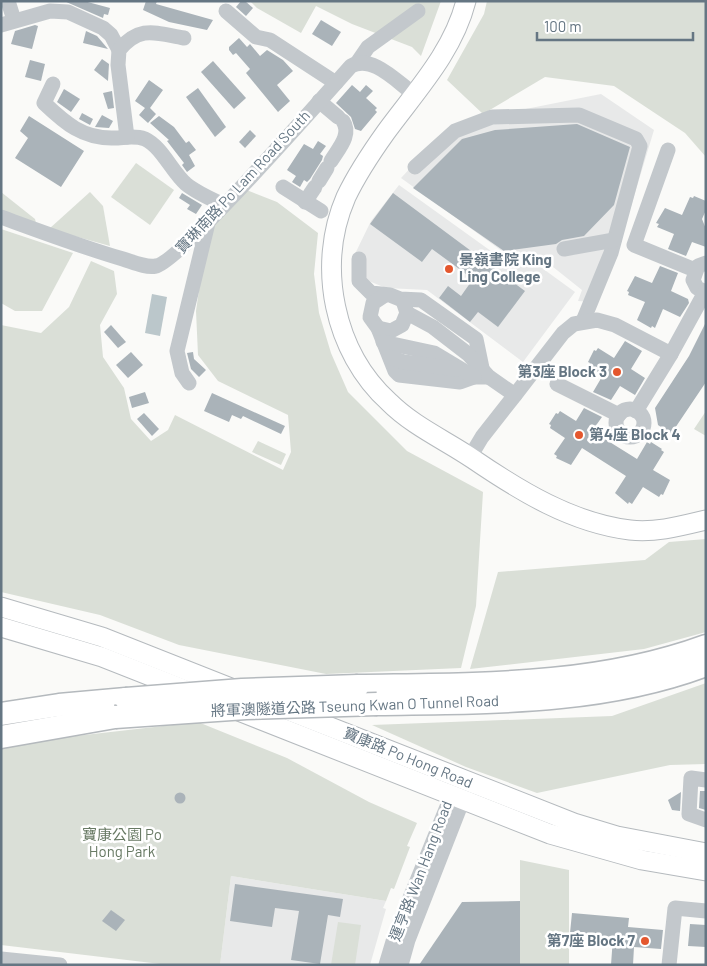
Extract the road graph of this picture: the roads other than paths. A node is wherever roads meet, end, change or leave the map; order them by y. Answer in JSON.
{"nodes":[{"id":1,"x":8,"y":1,"type":"edge"},
{"id":2,"x":466,"y":1,"type":"edge"},
{"id":3,"x":226,"y":11,"type":"dead end"},
{"id":4,"x":418,"y":11,"type":"dead end"},
{"id":5,"x":8,"y":22,"type":"edge"},
{"id":6,"x":240,"y":32,"type":"dead end"},
{"id":7,"x":256,"y":37,"type":"junction"},
{"id":8,"x":184,"y":38,"type":"dead end"},
{"id":9,"x":119,"y":50,"type":"junction"},
{"id":10,"x":357,"y":63,"type":"junction"},
{"id":11,"x":53,"y":84,"type":"dead end"},
{"id":12,"x":336,"y":84,"type":"junction"},
{"id":13,"x":414,"y":94,"type":"junction"},
{"id":14,"x":320,"y":101,"type":"junction"},
{"id":15,"x":127,"y":137,"type":"junction"},
{"id":16,"x":668,"y":150,"type":"dead end"},
{"id":17,"x":415,"y":167,"type":"dead end"},
{"id":18,"x":283,"y":187,"type":"dead end"},
{"id":19,"x":305,"y":202,"type":"junction"},
{"id":20,"x":224,"y":205,"type":"junction"},
{"id":21,"x":321,"y":212,"type":"dead end"},
{"id":22,"x":1,"y":217,"type":"edge"},
{"id":23,"x":208,"y":223,"type":"junction"},
{"id":24,"x":614,"y":240,"type":"junction"},
{"id":25,"x":564,"y":250,"type":"dead end"},
{"id":26,"x":359,"y":259,"type":"dead end"},
{"id":27,"x":700,"y":267,"type":"edge"},
{"id":28,"x":705,"y":292,"type":"edge"},
{"id":29,"x":376,"y":297,"type":"junction"},
{"id":30,"x":400,"y":298,"type":"junction"},
{"id":31,"x":406,"y":313,"type":"junction"},
{"id":32,"x":583,"y":321,"type":"junction"},
{"id":33,"x":380,"y":335,"type":"junction"},
{"id":34,"x":672,"y":354,"type":"junction"},
{"id":35,"x":477,"y":373,"type":"junction"},
{"id":36,"x":189,"y":382,"type":"dead end"},
{"id":37,"x":557,"y":384,"type":"dead end"},
{"id":38,"x":514,"y":395,"type":"junction"},
{"id":39,"x":636,"y":410,"type":"junction"},
{"id":40,"x":618,"y":415,"type":"junction"},
{"id":41,"x":470,"y":457,"type":"junction"},
{"id":42,"x":706,"y":520,"type":"edge"},
{"id":43,"x":1,"y":608,"type":"edge"},
{"id":44,"x":1,"y":627,"type":"edge"},
{"id":45,"x":706,"y":646,"type":"edge"},
{"id":46,"x":706,"y":665,"type":"edge"},
{"id":47,"x":114,"y":708,"type":"junction"},
{"id":48,"x":1,"y":714,"type":"edge"},
{"id":49,"x":1,"y":737,"type":"edge"},
{"id":50,"x":706,"y":780,"type":"edge"},
{"id":51,"x":460,"y":789,"type":"junction"},
{"id":52,"x":706,"y":820,"type":"edge"},
{"id":53,"x":706,"y":853,"type":"edge"},
{"id":54,"x":706,"y":871,"type":"edge"},
{"id":55,"x":706,"y":911,"type":"edge"},
{"id":56,"x":1,"y":959,"type":"edge"},
{"id":57,"x":51,"y":964,"type":"edge"},
{"id":58,"x":386,"y":965,"type":"edge"},
{"id":59,"x":401,"y":965,"type":"edge"},
{"id":60,"x":669,"y":965,"type":"edge"}],
"edges":[{"from":1,"to":5,"type":"street"},
{"from":2,"to":13,"type":"main road"},
{"from":3,"to":7,"type":"street"},
{"from":4,"to":10,"type":"street","name":"寶琳南路 Po Lam Road South"},
{"from":5,"to":9,"type":"street"},
{"from":6,"to":7,"type":"street"},
{"from":7,"to":12,"type":"street"},
{"from":8,"to":9,"type":"street"},
{"from":9,"to":15,"type":"street"},
{"from":10,"to":12,"type":"street","name":"寶琳南路 Po Lam Road South"},
{"from":10,"to":13,"type":"street"},
{"from":11,"to":15,"type":"street"},
{"from":12,"to":14,"type":"street","name":"寶琳南路 Po Lam Road South"},
{"from":13,"to":41,"type":"main road"},
{"from":14,"to":19,"type":"street"},
{"from":14,"to":20,"type":"street","name":"寶琳南路 Po Lam Road South"},
{"from":15,"to":20,"type":"street"},
{"from":16,"to":27,"type":"street"},
{"from":17,"to":24,"type":"street"},
{"from":18,"to":19,"type":"street"},
{"from":19,"to":21,"type":"street"},
{"from":20,"to":23,"type":"street","name":"寶琳南路 Po Lam Road South"},
{"from":22,"to":23,"type":"street","name":"寶琳南路 Po Lam Road South"},
{"from":23,"to":36,"type":"street"},
{"from":24,"to":25,"type":"street"},
{"from":24,"to":32,"type":"street"},
{"from":26,"to":29,"type":"street"},
{"from":27,"to":28,"type":"street"},
{"from":28,"to":34,"type":"street"},
{"from":29,"to":30,"type":"street"},
{"from":29,"to":33,"type":"street"},
{"from":30,"to":31,"type":"street"},
{"from":30,"to":35,"type":"street"},
{"from":31,"to":33,"type":"street"},
{"from":31,"to":35,"type":"street"},
{"from":32,"to":34,"type":"street"},
{"from":32,"to":38,"type":"street"},
{"from":33,"to":35,"type":"street"},
{"from":33,"to":35,"type":"street"},
{"from":34,"to":39,"type":"street"},
{"from":35,"to":38,"type":"street"},
{"from":37,"to":40,"type":"street"},
{"from":38,"to":41,"type":"street"},
{"from":39,"to":40,"type":"street"},
{"from":39,"to":40,"type":"street"},
{"from":41,"to":42,"type":"main road"},
{"from":43,"to":51,"type":"main road","name":"寶康路 Po Hong Road"},
{"from":44,"to":51,"type":"main road","name":"寶康路 Po Hong Road"},
{"from":45,"to":47,"type":"highway","name":"將軍澳隧道公路 Tseung Kwan O Tunnel Road","bridge":true},
{"from":46,"to":47,"type":"highway","name":"將軍澳隧道公路 Tseung Kwan O Tunnel Road","bridge":true},
{"from":47,"to":48,"type":"highway","name":"將軍澳隧道公路 Tseung Kwan O Tunnel Road"},
{"from":47,"to":49,"type":"highway","name":"將軍澳隧道公路 Tseung Kwan O Tunnel Road"},
{"from":50,"to":52,"type":"street"},
{"from":51,"to":53,"type":"main road","name":"寶康路 Po Hong Road"},
{"from":51,"to":54,"type":"main road","name":"寶康路 Po Hong Road"},
{"from":51,"to":58,"type":"street","name":"運亨路 Wan Hang Road"},
{"from":51,"to":59,"type":"street","name":"運亨路 Wan Hang Road"},
{"from":55,"to":60,"type":"street"},
{"from":56,"to":57,"type":"street"}]}
